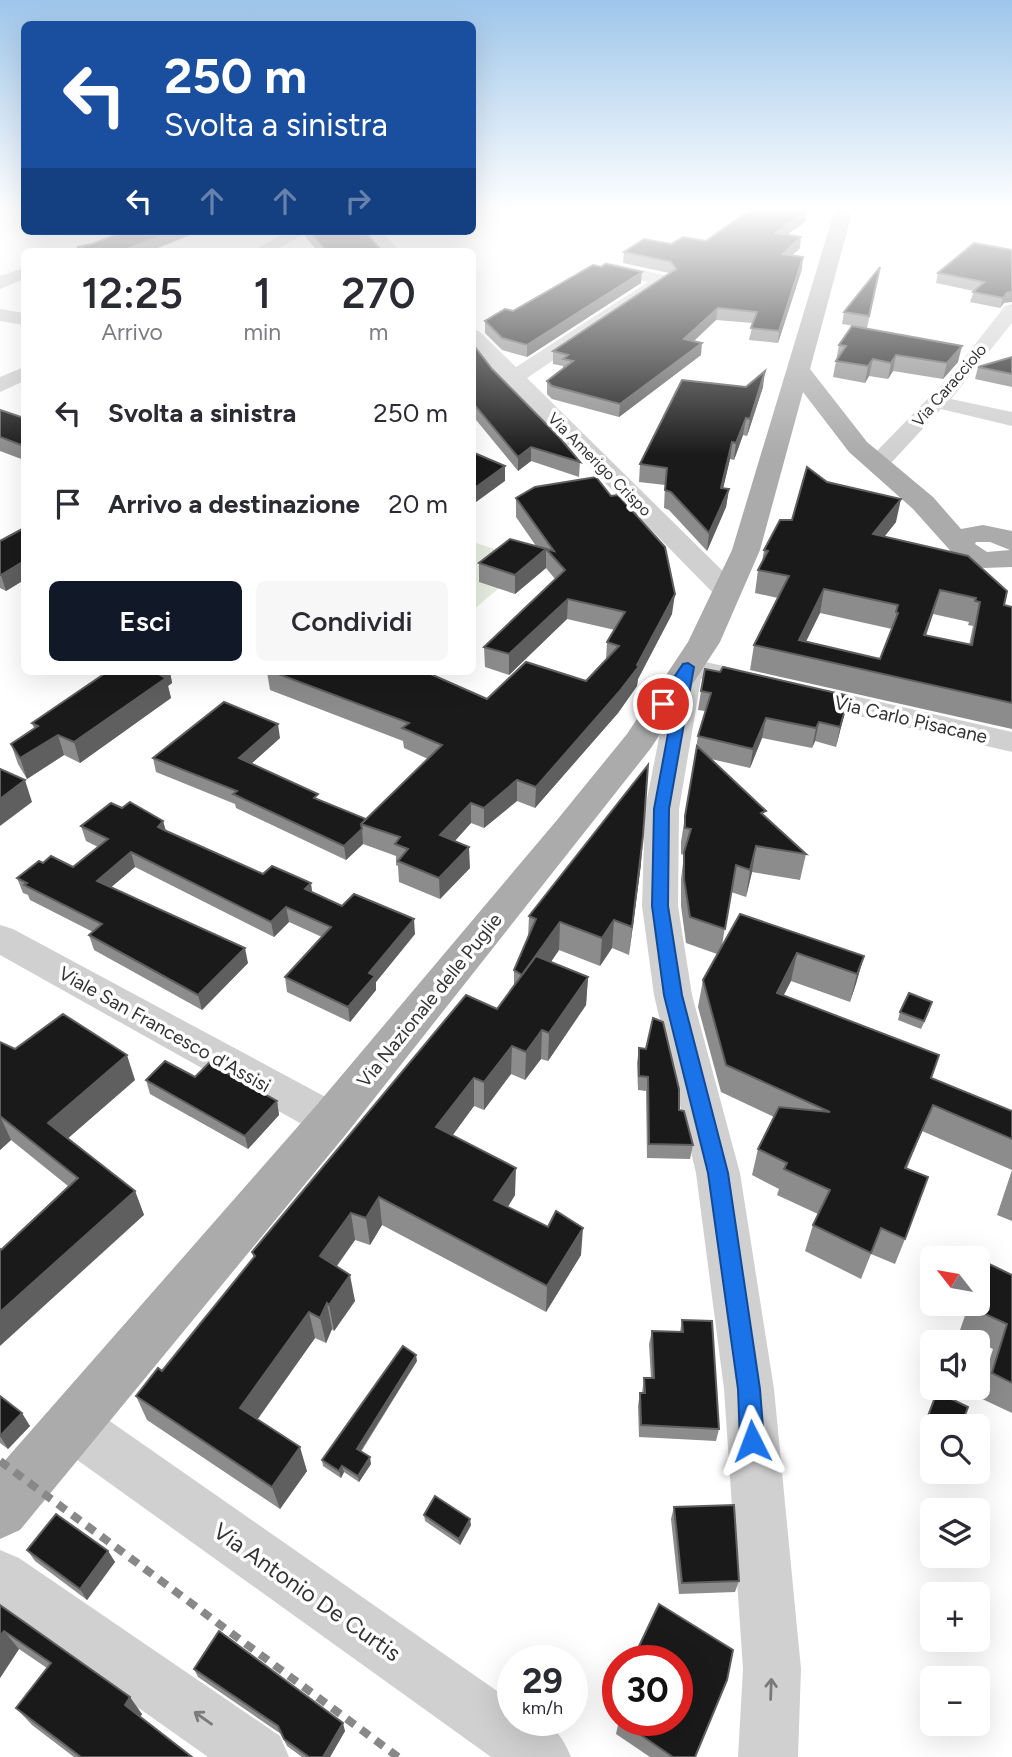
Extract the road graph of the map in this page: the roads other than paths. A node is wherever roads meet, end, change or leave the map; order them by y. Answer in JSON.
{"nodes":[{"id":1,"x":646,"y":291,"type":"edge"},
{"id":2,"x":820,"y":291,"type":"edge"},
{"id":3,"x":1012,"y":310,"type":"edge"},
{"id":4,"x":0,"y":315,"type":"edge"},
{"id":5,"x":21,"y":318,"type":"edge"},
{"id":6,"x":476,"y":339,"type":"edge"},
{"id":7,"x":797,"y":368,"type":"junction"},
{"id":8,"x":21,"y":375,"type":"edge"},
{"id":9,"x":513,"y":378,"type":"junction"},
{"id":10,"x":0,"y":386,"type":"edge"},
{"id":11,"x":822,"y":401,"type":"junction"},
{"id":12,"x":937,"y":402,"type":"junction"},
{"id":13,"x":1012,"y":419,"type":"edge"},
{"id":14,"x":795,"y":427,"type":"junction"},
{"id":15,"x":858,"y":447,"type":"junction"},
{"id":16,"x":883,"y":458,"type":"dead end"},
{"id":17,"x":923,"y":503,"type":"junction"},
{"id":18,"x":1008,"y":547,"type":"edge"},
{"id":19,"x":965,"y":550,"type":"junction"},
{"id":20,"x":1012,"y":589,"type":"edge"},
{"id":21,"x":727,"y":591,"type":"junction"},
{"id":22,"x":688,"y":667,"type":"junction"},
{"id":23,"x":1012,"y":742,"type":"edge"},
{"id":24,"x":0,"y":938,"type":"edge"},
{"id":25,"x":331,"y":1119,"type":"junction"},
{"id":26,"x":73,"y":1426,"type":"junction"},
{"id":27,"x":0,"y":1510,"type":"edge"},
{"id":28,"x":0,"y":1577,"type":"edge"},
{"id":29,"x":259,"y":1757,"type":"edge"},
{"id":30,"x":541,"y":1757,"type":"edge"},
{"id":31,"x":768,"y":1757,"type":"edge"}],
"edges":[{"from":1,"to":9,"type":"street"},
{"from":2,"to":7,"type":"main road","name":"Via Nazionale delle Puglie"},
{"from":3,"to":12,"type":"street","name":"Via Caracciolo"},
{"from":4,"to":5,"type":"street"},
{"from":6,"to":9,"type":"street","name":"Via Amerigo Crispo"},
{"from":7,"to":11,"type":"main road"},
{"from":7,"to":14,"type":"main road","name":"Via Nazionale delle Puglie"},
{"from":8,"to":10,"type":"street"},
{"from":9,"to":21,"type":"street","name":"Via Amerigo Crispo"},
{"from":11,"to":14,"type":"main road"},
{"from":11,"to":14,"type":"main road"},
{"from":11,"to":15,"type":"main road"},
{"from":12,"to":13,"type":"street"},
{"from":12,"to":16,"type":"street","name":"Via Caracciolo"},
{"from":14,"to":15,"type":"main road"},
{"from":14,"to":21,"type":"main road","name":"Via Nazionale delle Puglie"},
{"from":15,"to":17,"type":"main road"},
{"from":17,"to":18,"type":"main road"},
{"from":17,"to":19,"type":"main road"},
{"from":18,"to":19,"type":"main road"},
{"from":19,"to":20,"type":"main road"},
{"from":21,"to":22,"type":"main road","name":"Via Nazionale delle Puglie"},
{"from":22,"to":23,"type":"street","name":"Via Carlo Pisacane"},
{"from":22,"to":25,"type":"main road","name":"Via Nazionale delle Puglie"},
{"from":31,"to":22,"type":"street","one_way":true},
{"from":24,"to":25,"type":"street","name":"Viale San Francesco d'Assisi"},
{"from":25,"to":26,"type":"main road","name":"Via Nazionale delle Puglie"},
{"from":26,"to":27,"type":"main road","name":"Via Nazionale delle Puglie"},
{"from":26,"to":30,"type":"street","name":"Via Antonio De Curtis"},
{"from":29,"to":28,"type":"street","one_way":true}]}
